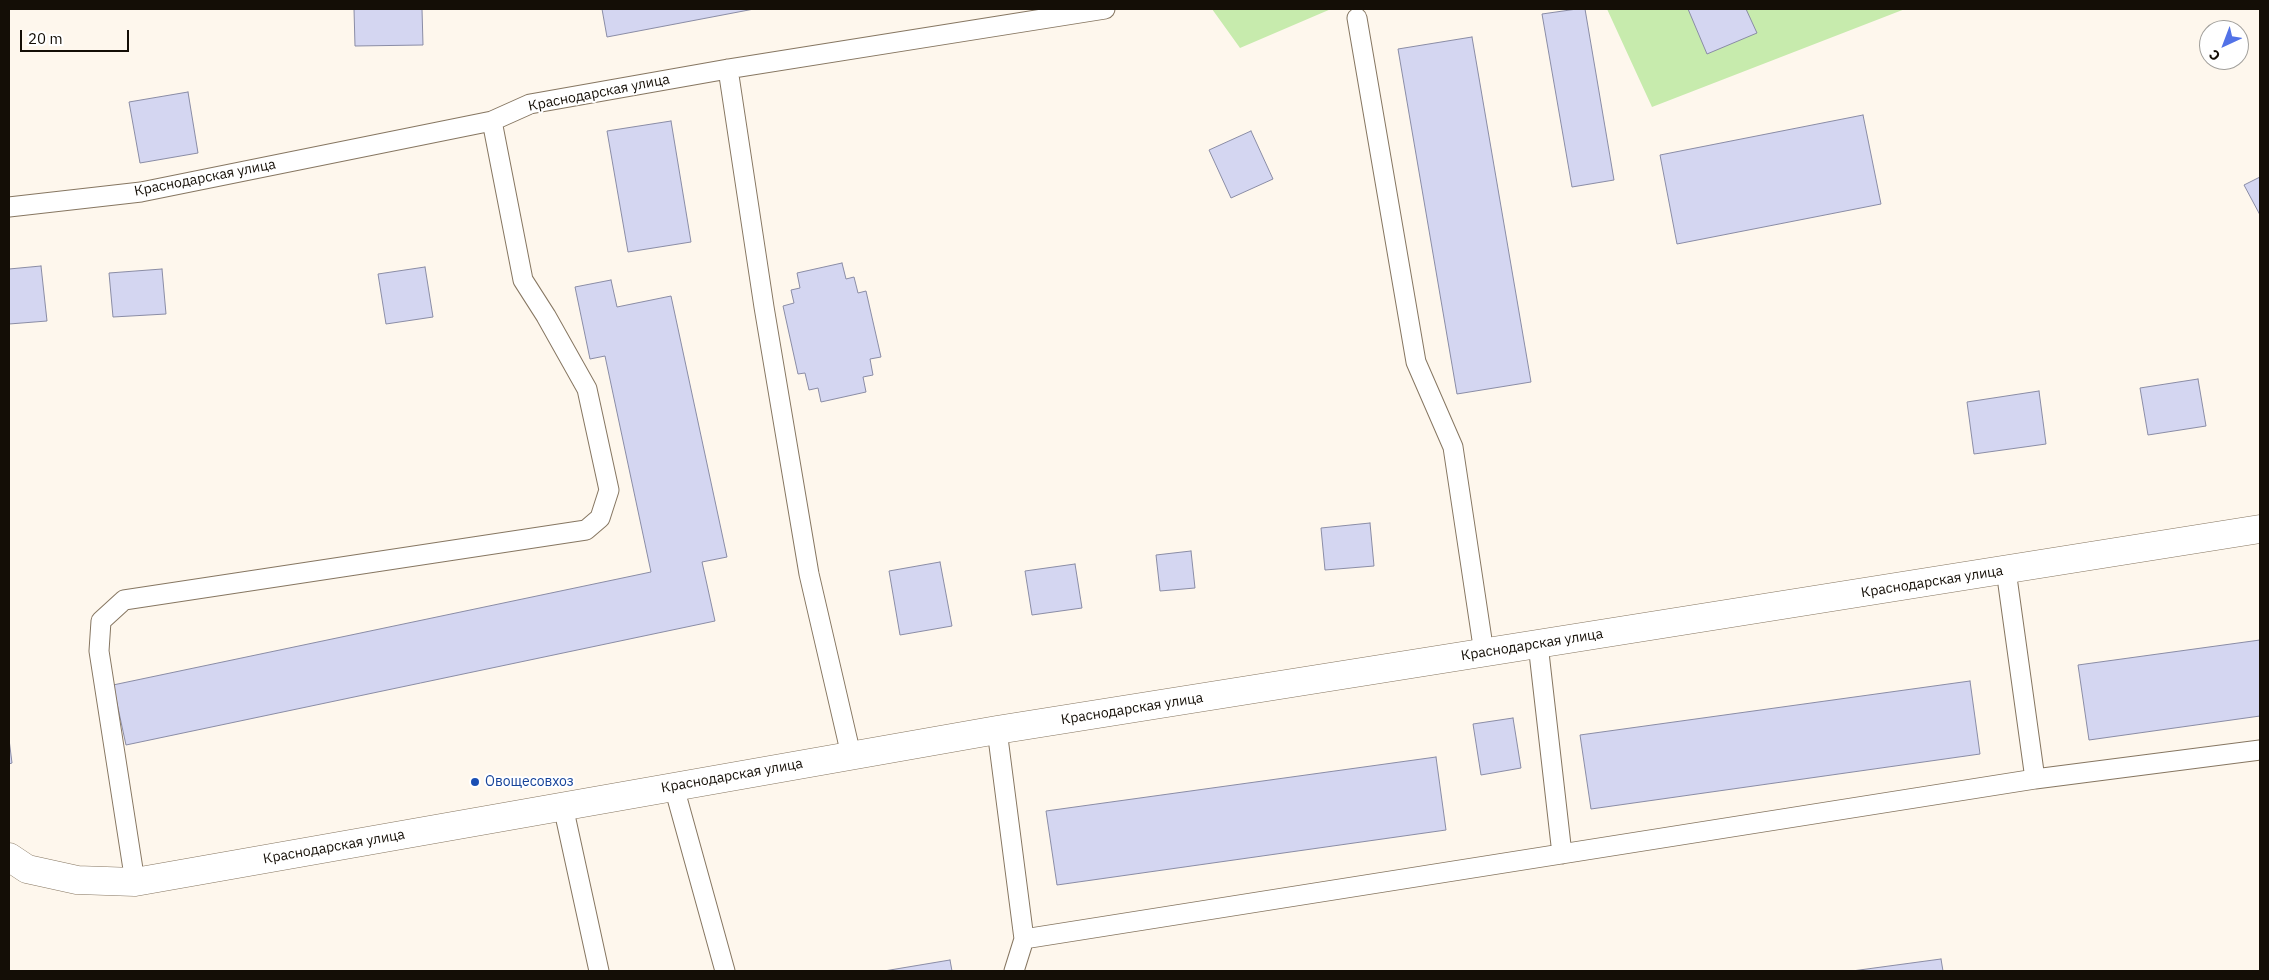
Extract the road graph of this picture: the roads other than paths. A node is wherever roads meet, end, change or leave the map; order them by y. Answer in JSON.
{"nodes":[{"id":1,"x":1106,"y":9,"type":"edge"},
{"id":2,"x":1357,"y":18,"type":"dead end"},
{"id":3,"x":728,"y":69,"type":"junction"},
{"id":4,"x":492,"y":121,"type":"junction"},
{"id":5,"x":9,"y":208,"type":"edge"},
{"id":6,"x":2260,"y":529,"type":"edge"},
{"id":7,"x":2006,"y":570,"type":"junction"},
{"id":8,"x":1538,"y":644,"type":"junction"},
{"id":9,"x":1484,"y":653,"type":"junction"},
{"id":10,"x":997,"y":730,"type":"junction"},
{"id":11,"x":2260,"y":750,"type":"edge"},
{"id":12,"x":850,"y":755,"type":"junction"},
{"id":13,"x":2035,"y":779,"type":"junction"},
{"id":14,"x":674,"y":787,"type":"junction"},
{"id":15,"x":563,"y":806,"type":"junction"},
{"id":16,"x":1562,"y":854,"type":"junction"},
{"id":17,"x":18,"y":863,"type":"edge"},
{"id":18,"x":135,"y":882,"type":"junction"},
{"id":19,"x":1024,"y":939,"type":"junction"},
{"id":20,"x":599,"y":971,"type":"edge"},
{"id":21,"x":724,"y":971,"type":"edge"},
{"id":22,"x":1014,"y":971,"type":"edge"}],
"edges":[{"from":1,"to":3,"type":"lane","name":"Краснодарская улица"},
{"from":2,"to":9,"type":"lane"},
{"from":3,"to":4,"type":"lane","name":"Краснодарская улица"},
{"from":3,"to":12,"type":"lane"},
{"from":4,"to":5,"type":"lane","name":"Краснодарская улица"},
{"from":4,"to":18,"type":"lane"},
{"from":6,"to":7,"type":"main road","name":"Краснодарская улица"},
{"from":7,"to":8,"type":"main road","name":"Краснодарская улица"},
{"from":7,"to":13,"type":"lane"},
{"from":8,"to":9,"type":"main road","name":"Краснодарская улица"},
{"from":8,"to":16,"type":"lane"},
{"from":9,"to":10,"type":"main road","name":"Краснодарская улица"},
{"from":10,"to":12,"type":"main road","name":"Краснодарская улица"},
{"from":10,"to":19,"type":"lane"},
{"from":11,"to":13,"type":"lane"},
{"from":12,"to":14,"type":"main road","name":"Краснодарская улица"},
{"from":13,"to":16,"type":"lane"},
{"from":14,"to":15,"type":"main road","name":"Краснодарская улица"},
{"from":14,"to":21,"type":"lane"},
{"from":15,"to":18,"type":"main road","name":"Краснодарская улица"},
{"from":15,"to":20,"type":"lane"},
{"from":16,"to":19,"type":"lane"},
{"from":17,"to":18,"type":"main road","name":"Краснодарская улица"},
{"from":19,"to":22,"type":"lane"}]}
